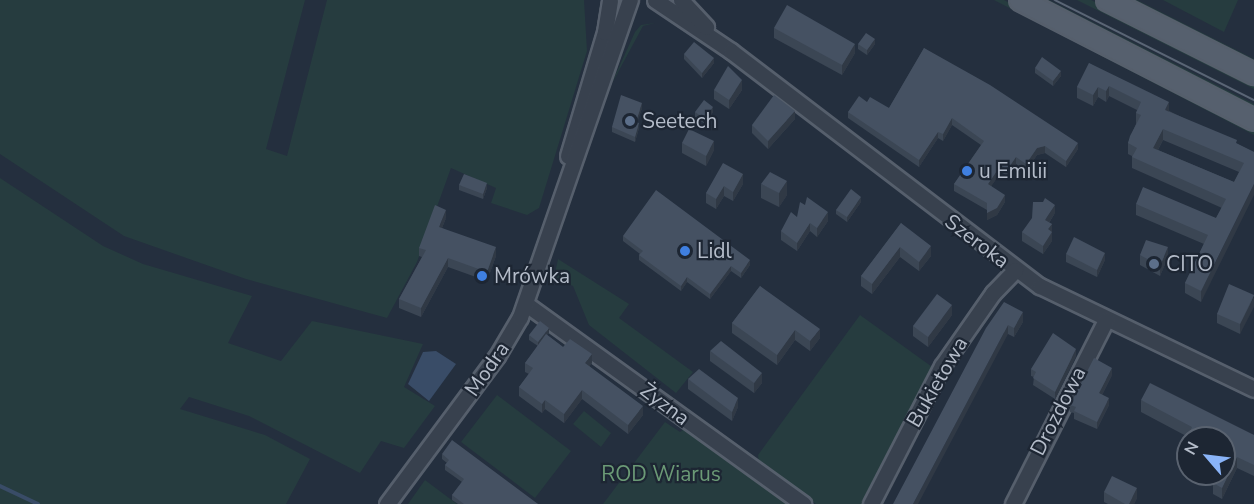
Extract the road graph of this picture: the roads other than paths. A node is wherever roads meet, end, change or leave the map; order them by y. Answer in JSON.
{"nodes":[{"id":1,"x":610,"y":0,"type":"edge"},
{"id":2,"x":630,"y":0,"type":"edge"},
{"id":3,"x":655,"y":0,"type":"edge"},
{"id":4,"x":681,"y":0,"type":"edge"},
{"id":5,"x":1020,"y":0,"type":"edge"},
{"id":6,"x":1107,"y":0,"type":"edge"},
{"id":7,"x":727,"y":49,"type":"junction"},
{"id":8,"x":1254,"y":74,"type":"edge"},
{"id":9,"x":1254,"y":120,"type":"edge"},
{"id":10,"x":555,"y":217,"type":"junction"},
{"id":11,"x":1015,"y":270,"type":"junction"},
{"id":12,"x":526,"y":304,"type":"junction"},
{"id":13,"x":1106,"y":320,"type":"junction"},
{"id":14,"x":1254,"y":389,"type":"edge"},
{"id":15,"x":387,"y":504,"type":"edge"},
{"id":16,"x":803,"y":504,"type":"edge"},
{"id":17,"x":871,"y":504,"type":"edge"},
{"id":18,"x":1013,"y":504,"type":"edge"}],
"edges":[{"from":1,"to":10,"type":"street","name":"Modra"},
{"from":2,"to":10,"type":"street","name":"Modra"},
{"from":3,"to":7,"type":"street","name":"Szeroka"},
{"from":4,"to":7,"type":"street","name":"Szeroka"},
{"from":5,"to":9,"type":"main road"},
{"from":6,"to":8,"type":"main road"},
{"from":7,"to":11,"type":"street","name":"Szeroka"},
{"from":10,"to":12,"type":"street","name":"Modra"},
{"from":11,"to":13,"type":"street","name":"Szeroka"},
{"from":11,"to":17,"type":"street","name":"Bukietowa"},
{"from":12,"to":15,"type":"street","name":"Modra"},
{"from":12,"to":16,"type":"street","name":"Żyzna"},
{"from":13,"to":14,"type":"street","name":"Szeroka"},
{"from":13,"to":18,"type":"street","name":"Drozdowa"}]}
